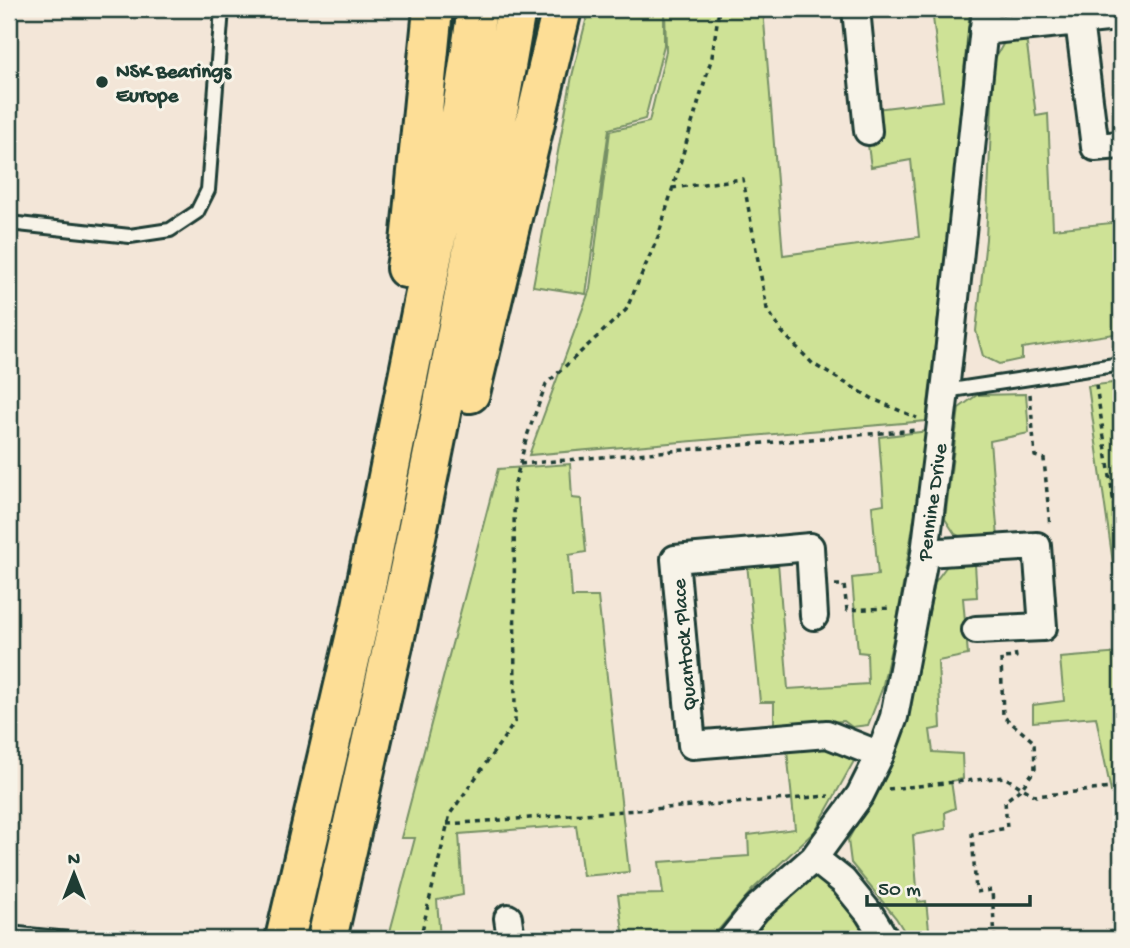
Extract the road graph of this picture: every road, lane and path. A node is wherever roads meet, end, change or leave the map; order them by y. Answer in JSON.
{"nodes":[{"id":1,"x":222,"y":9,"type":"edge"},
{"id":2,"x":433,"y":9,"type":"edge"},
{"id":3,"x":477,"y":9,"type":"edge"},
{"id":4,"x":516,"y":9,"type":"edge"},
{"id":5,"x":562,"y":9,"type":"edge"},
{"id":6,"x":719,"y":9,"type":"edge"},
{"id":7,"x":856,"y":9,"type":"edge"},
{"id":8,"x":1116,"y":9,"type":"edge"},
{"id":9,"x":985,"y":20,"type":"edge"},
{"id":10,"x":1079,"y":21,"type":"junction"},
{"id":11,"x":869,"y":131,"type":"dead end"},
{"id":12,"x":1121,"y":145,"type":"edge"},
{"id":13,"x":672,"y":188,"type":"junction"},
{"id":14,"x":9,"y":223,"type":"edge"},
{"id":15,"x":1121,"y":364,"type":"edge"},
{"id":16,"x":1093,"y":368,"type":"junction"},
{"id":17,"x":1029,"y":378,"type":"junction"},
{"id":18,"x":945,"y":391,"type":"junction"},
{"id":19,"x":941,"y":428,"type":"junction"},
{"id":20,"x":520,"y":464,"type":"junction"},
{"id":21,"x":1037,"y":546,"type":"junction"},
{"id":22,"x":1121,"y":550,"type":"edge"},
{"id":23,"x":925,"y":553,"type":"junction"},
{"id":24,"x":813,"y":587,"type":"junction"},
{"id":25,"x":915,"y":607,"type":"junction"},
{"id":26,"x":814,"y":616,"type":"dead end"},
{"id":27,"x":359,"y":621,"type":"junction"},
{"id":28,"x":397,"y":625,"type":"junction"},
{"id":29,"x":1013,"y":628,"type":"junction"},
{"id":30,"x":976,"y":630,"type":"dead end"},
{"id":31,"x":880,"y":755,"type":"junction"},
{"id":32,"x":1121,"y":787,"type":"edge"},
{"id":33,"x":889,"y":789,"type":"dead end"},
{"id":34,"x":838,"y":795,"type":"dead end"},
{"id":35,"x":447,"y":824,"type":"junction"},
{"id":36,"x":814,"y":858,"type":"junction"},
{"id":37,"x":9,"y":933,"type":"edge"},
{"id":38,"x":68,"y":939,"type":"edge"},
{"id":39,"x":285,"y":939,"type":"edge"},
{"id":40,"x":327,"y":939,"type":"edge"},
{"id":41,"x":420,"y":939,"type":"edge"},
{"id":42,"x":732,"y":939,"type":"edge"},
{"id":43,"x":885,"y":939,"type":"edge"},
{"id":44,"x":995,"y":939,"type":"edge"}],
"edges":[{"from":1,"to":14,"type":"lane"},
{"from":2,"to":27,"type":"highway"},
{"from":3,"to":27,"type":"highway"},
{"from":4,"to":28,"type":"highway"},
{"from":5,"to":28,"type":"highway"},
{"from":6,"to":13,"type":"path"},
{"from":7,"to":11,"type":"street"},
{"from":8,"to":10,"type":"street"},
{"from":9,"to":10,"type":"street"},
{"from":9,"to":18,"type":"street","name":"Pennine Drive"},
{"from":10,"to":12,"type":"street"},
{"from":13,"to":19,"type":"path"},
{"from":13,"to":20,"type":"path"},
{"from":15,"to":16,"type":"lane"},
{"from":16,"to":17,"type":"lane"},
{"from":16,"to":22,"type":"path"},
{"from":17,"to":18,"type":"lane"},
{"from":17,"to":21,"type":"path"},
{"from":18,"to":19,"type":"street","name":"Pennine Drive"},
{"from":19,"to":20,"type":"path"},
{"from":19,"to":23,"type":"street","name":"Pennine Drive"},
{"from":20,"to":35,"type":"path"},
{"from":21,"to":23,"type":"street"},
{"from":21,"to":29,"type":"street"},
{"from":23,"to":25,"type":"street","name":"Pennine Drive"},
{"from":24,"to":25,"type":"path"},
{"from":24,"to":26,"type":"street","name":"Quantock Place"},
{"from":24,"to":31,"type":"street","name":"Quantock Place"},
{"from":25,"to":31,"type":"street","name":"Pennine Drive"},
{"from":27,"to":39,"type":"highway"},
{"from":28,"to":40,"type":"highway"},
{"from":29,"to":30,"type":"street"},
{"from":29,"to":44,"type":"path"},
{"from":31,"to":36,"type":"street","name":"Pennine Drive"},
{"from":32,"to":33,"type":"path"},
{"from":34,"to":35,"type":"path"},
{"from":35,"to":41,"type":"path"},
{"from":36,"to":42,"type":"street","name":"Pennine Drive"},
{"from":36,"to":43,"type":"street"},
{"from":37,"to":38,"type":"lane"}]}
